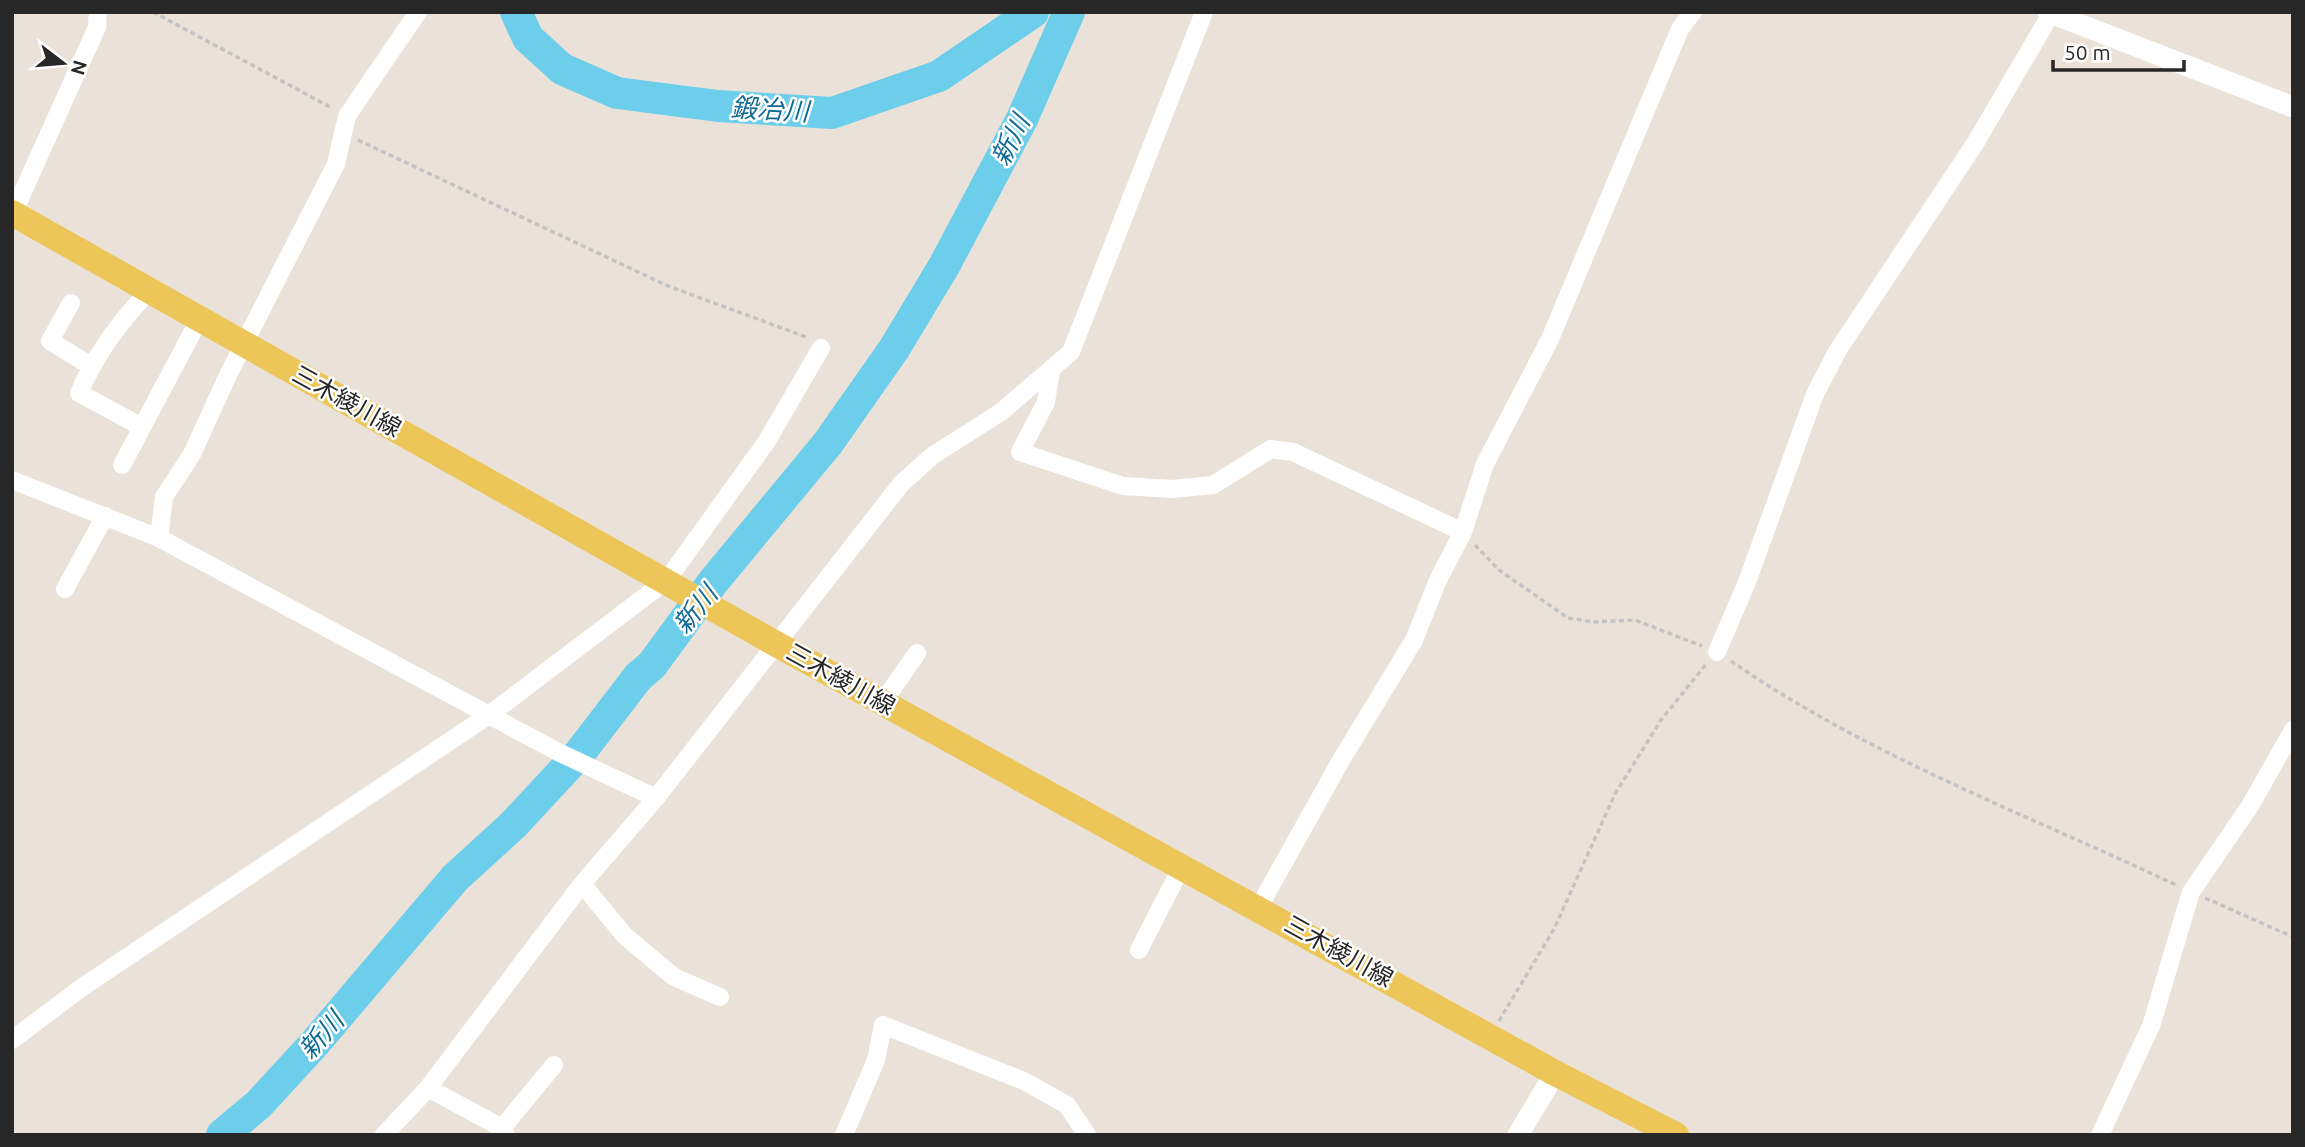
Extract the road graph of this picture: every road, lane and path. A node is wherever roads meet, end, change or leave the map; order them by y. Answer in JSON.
{"nodes":[{"id":1,"x":98,"y":12,"type":"edge"},
{"id":2,"x":153,"y":12,"type":"edge"},
{"id":3,"x":418,"y":12,"type":"edge"},
{"id":4,"x":1204,"y":12,"type":"edge"},
{"id":5,"x":1693,"y":12,"type":"edge"},
{"id":6,"x":2050,"y":13,"type":"edge"},
{"id":7,"x":2293,"y":107,"type":"edge"},
{"id":8,"x":346,"y":116,"type":"junction"},
{"id":9,"x":344,"y":134,"type":"junction"},
{"id":10,"x":13,"y":214,"type":"edge"},
{"id":11,"x":150,"y":290,"type":"junction"},
{"id":12,"x":71,"y":303,"type":"dead end"},
{"id":13,"x":200,"y":318,"type":"junction"},
{"id":14,"x":246,"y":344,"type":"junction"},
{"id":15,"x":821,"y":348,"type":"joint"},
{"id":16,"x":91,"y":366,"type":"junction"},
{"id":17,"x":1051,"y":370,"type":"junction"},
{"id":18,"x":142,"y":427,"type":"junction"},
{"id":19,"x":122,"y":465,"type":"dead end"},
{"id":20,"x":12,"y":480,"type":"edge"},
{"id":21,"x":105,"y":516,"type":"junction"},
{"id":22,"x":1463,"y":533,"type":"junction"},
{"id":23,"x":159,"y":538,"type":"junction"},
{"id":24,"x":674,"y":585,"type":"junction"},
{"id":25,"x":65,"y":589,"type":"dead end"},
{"id":26,"x":778,"y":645,"type":"junction"},
{"id":27,"x":1717,"y":652,"type":"junction"},
{"id":28,"x":917,"y":653,"type":"dead end"},
{"id":29,"x":883,"y":702,"type":"junction"},
{"id":30,"x":489,"y":715,"type":"junction"},
{"id":31,"x":2293,"y":730,"type":"edge"},
{"id":32,"x":656,"y":798,"type":"junction"},
{"id":33,"x":1182,"y":866,"type":"junction"},
{"id":34,"x":582,"y":884,"type":"junction"},
{"id":35,"x":2191,"y":892,"type":"junction"},
{"id":36,"x":1259,"y":907,"type":"junction"},
{"id":37,"x":2293,"y":937,"type":"edge"},
{"id":38,"x":1139,"y":950,"type":"dead end"},
{"id":39,"x":720,"y":997,"type":"dead end"},
{"id":40,"x":1491,"y":1034,"type":"junction"},
{"id":41,"x":12,"y":1040,"type":"edge"},
{"id":42,"x":554,"y":1065,"type":"dead end"},
{"id":43,"x":1555,"y":1073,"type":"junction"},
{"id":44,"x":428,"y":1088,"type":"junction"},
{"id":45,"x":504,"y":1132,"type":"edge"},
{"id":46,"x":384,"y":1135,"type":"edge"},
{"id":47,"x":845,"y":1135,"type":"edge"},
{"id":48,"x":1087,"y":1135,"type":"edge"},
{"id":49,"x":1518,"y":1135,"type":"edge"},
{"id":50,"x":1676,"y":1135,"type":"edge"},
{"id":51,"x":2100,"y":1135,"type":"edge"}],
"edges":[{"from":1,"to":10,"type":"street"},
{"from":2,"to":8,"type":"path"},
{"from":3,"to":8,"type":"street"},
{"from":4,"to":17,"type":"street"},
{"from":5,"to":22,"type":"street"},
{"from":6,"to":7,"type":"street"},
{"from":6,"to":27,"type":"street"},
{"from":8,"to":9,"type":"street"},
{"from":9,"to":14,"type":"street"},
{"from":9,"to":15,"type":"path"},
{"from":10,"to":11,"type":"main road","name":"三木綾川線"},
{"from":11,"to":13,"type":"main road","name":"三木綾川線"},
{"from":11,"to":16,"type":"street"},
{"from":12,"to":16,"type":"street"},
{"from":13,"to":14,"type":"main road","name":"三木綾川線"},
{"from":13,"to":18,"type":"street"},
{"from":14,"to":23,"type":"street"},
{"from":14,"to":24,"type":"main road","name":"三木綾川線"},
{"from":15,"to":24,"type":"street"},
{"from":16,"to":18,"type":"street"},
{"from":17,"to":22,"type":"street"},
{"from":17,"to":26,"type":"street"},
{"from":18,"to":19,"type":"street"},
{"from":20,"to":21,"type":"street"},
{"from":21,"to":23,"type":"street"},
{"from":21,"to":25,"type":"street"},
{"from":22,"to":27,"type":"path"},
{"from":22,"to":36,"type":"street"},
{"from":23,"to":30,"type":"street"},
{"from":24,"to":26,"type":"main road","name":"三木綾川線"},
{"from":24,"to":30,"type":"street"},
{"from":26,"to":29,"type":"main road","name":"三木綾川線"},
{"from":26,"to":32,"type":"street"},
{"from":27,"to":35,"type":"path"},
{"from":27,"to":40,"type":"path"},
{"from":28,"to":29,"type":"street"},
{"from":29,"to":33,"type":"main road","name":"三木綾川線"},
{"from":30,"to":32,"type":"street"},
{"from":30,"to":41,"type":"street"},
{"from":31,"to":35,"type":"street"},
{"from":32,"to":34,"type":"street"},
{"from":33,"to":36,"type":"main road","name":"三木綾川線"},
{"from":33,"to":38,"type":"street"},
{"from":34,"to":39,"type":"street"},
{"from":34,"to":44,"type":"street"},
{"from":35,"to":37,"type":"path"},
{"from":35,"to":51,"type":"street"},
{"from":36,"to":40,"type":"main road","name":"三木綾川線"},
{"from":40,"to":43,"type":"main road","name":"三木綾川線"},
{"from":42,"to":45,"type":"street"},
{"from":43,"to":49,"type":"street"},
{"from":43,"to":50,"type":"main road","name":"三木綾川線"},
{"from":44,"to":45,"type":"street"},
{"from":44,"to":46,"type":"street"},
{"from":47,"to":48,"type":"street"}]}
